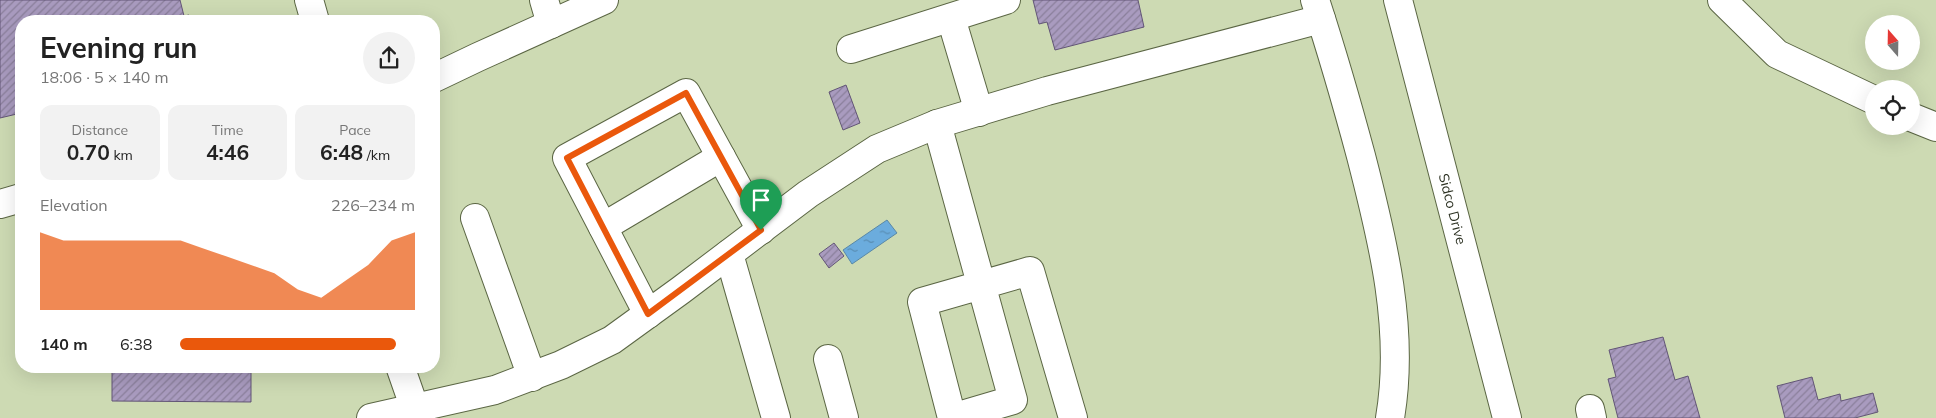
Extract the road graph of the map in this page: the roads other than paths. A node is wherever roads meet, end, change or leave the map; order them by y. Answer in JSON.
{"nodes":[{"id":1,"x":310,"y":0,"type":"edge"},
{"id":2,"x":604,"y":0,"type":"edge"},
{"id":3,"x":1006,"y":0,"type":"edge"},
{"id":4,"x":1398,"y":0,"type":"edge"},
{"id":5,"x":1722,"y":0,"type":"edge"},
{"id":6,"x":1318,"y":10,"type":"edge"},
{"id":7,"x":548,"y":12,"type":"edge"},
{"id":8,"x":314,"y":15,"type":"edge"},
{"id":9,"x":951,"y":18,"type":"junction"},
{"id":10,"x":851,"y":49,"type":"dead end"},
{"id":11,"x":440,"y":75,"type":"edge"},
{"id":12,"x":1865,"y":96,"type":"edge"},
{"id":13,"x":979,"y":112,"type":"junction"},
{"id":14,"x":1920,"y":121,"type":"edge"},
{"id":15,"x":937,"y":124,"type":"junction"},
{"id":16,"x":1936,"y":127,"type":"edge"},
{"id":17,"x":721,"y":157,"type":"junction"},
{"id":18,"x":15,"y":200,"type":"edge"},
{"id":19,"x":0,"y":204,"type":"edge"},
{"id":20,"x":475,"y":218,"type":"dead end"},
{"id":21,"x":602,"y":227,"type":"junction"},
{"id":22,"x":761,"y":230,"type":"junction"},
{"id":23,"x":729,"y":254,"type":"junction"},
{"id":24,"x":982,"y":285,"type":"junction"},
{"id":25,"x":648,"y":314,"type":"junction"},
{"id":26,"x":828,"y":359,"type":"dead end"},
{"id":27,"x":402,"y":373,"type":"edge"},
{"id":28,"x":532,"y":377,"type":"junction"},
{"id":29,"x":415,"y":409,"type":"junction"},
{"id":30,"x":370,"y":418,"type":"edge"},
{"id":31,"x":776,"y":418,"type":"edge"},
{"id":32,"x":844,"y":418,"type":"edge"},
{"id":33,"x":1073,"y":418,"type":"edge"},
{"id":34,"x":1390,"y":418,"type":"edge"},
{"id":35,"x":1507,"y":418,"type":"edge"}],
"edges":[{"from":1,"to":8,"type":"street"},
{"from":2,"to":7,"type":"street"},
{"from":3,"to":9,"type":"street"},
{"from":4,"to":35,"type":"street","name":"Sidco Drive"},
{"from":5,"to":12,"type":"street"},
{"from":6,"to":13,"type":"street"},
{"from":6,"to":34,"type":"street"},
{"from":7,"to":11,"type":"street"},
{"from":9,"to":10,"type":"street"},
{"from":9,"to":13,"type":"street"},
{"from":13,"to":15,"type":"street"},
{"from":14,"to":16,"type":"street"},
{"from":15,"to":22,"type":"street"},
{"from":15,"to":24,"type":"street"},
{"from":17,"to":21,"type":"street"},
{"from":17,"to":21,"type":"street"},
{"from":17,"to":22,"type":"street"},
{"from":18,"to":19,"type":"street"},
{"from":20,"to":28,"type":"street"},
{"from":21,"to":25,"type":"street"},
{"from":22,"to":23,"type":"street"},
{"from":23,"to":25,"type":"street"},
{"from":23,"to":31,"type":"street"},
{"from":24,"to":24,"type":"street"},
{"from":24,"to":33,"type":"street"},
{"from":25,"to":28,"type":"street"},
{"from":26,"to":32,"type":"street"},
{"from":27,"to":29,"type":"street"},
{"from":28,"to":29,"type":"street"},
{"from":29,"to":30,"type":"street"}]}
